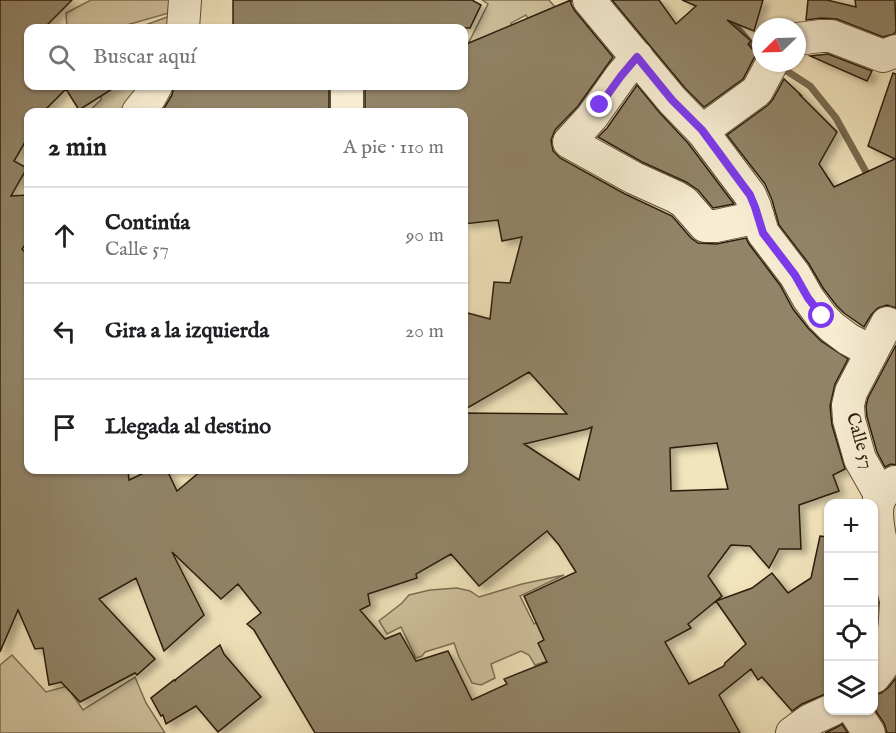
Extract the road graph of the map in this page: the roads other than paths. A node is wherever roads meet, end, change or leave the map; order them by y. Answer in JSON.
{"nodes":[{"id":1,"x":185,"y":0,"type":"edge"},
{"id":2,"x":589,"y":0,"type":"edge"},
{"id":3,"x":183,"y":24,"type":"edge"},
{"id":4,"x":806,"y":38,"type":"edge"},
{"id":5,"x":896,"y":51,"type":"edge"},
{"id":6,"x":637,"y":57,"type":"junction"},
{"id":7,"x":767,"y":72,"type":"edge"},
{"id":8,"x":154,"y":90,"type":"edge"},
{"id":9,"x":347,"y":90,"type":"edge"},
{"id":10,"x":141,"y":108,"type":"edge"},
{"id":11,"x":347,"y":108,"type":"edge"},
{"id":12,"x":702,"y":130,"type":"junction"},
{"id":13,"x":758,"y":217,"type":"junction"},
{"id":14,"x":887,"y":323,"type":"dead end"},
{"id":15,"x":872,"y":352,"type":"junction"},
{"id":16,"x":885,"y":497,"type":"edge"},
{"id":17,"x":894,"y":591,"type":"edge"},
{"id":18,"x":878,"y":670,"type":"edge"},
{"id":19,"x":824,"y":714,"type":"edge"},
{"id":20,"x":857,"y":715,"type":"edge"},
{"id":21,"x":792,"y":733,"type":"edge"},
{"id":22,"x":869,"y":733,"type":"edge"}],
"edges":[{"from":1,"to":3,"type":"street"},
{"from":2,"to":6,"type":"street"},
{"from":4,"to":5,"type":"street"},
{"from":6,"to":12,"type":"street"},
{"from":6,"to":13,"type":"street"},
{"from":7,"to":12,"type":"street"},
{"from":8,"to":10,"type":"street"},
{"from":9,"to":11,"type":"street"},
{"from":12,"to":13,"type":"street"},
{"from":13,"to":15,"type":"street"},
{"from":14,"to":15,"type":"street","name":"Calle 57"},
{"from":15,"to":16,"type":"street","name":"Calle 57"},
{"from":16,"to":17,"type":"street","name":"Calle 57"},
{"from":17,"to":18,"type":"street","name":"Calle 57"},
{"from":19,"to":21,"type":"street"},
{"from":20,"to":22,"type":"street"}]}
